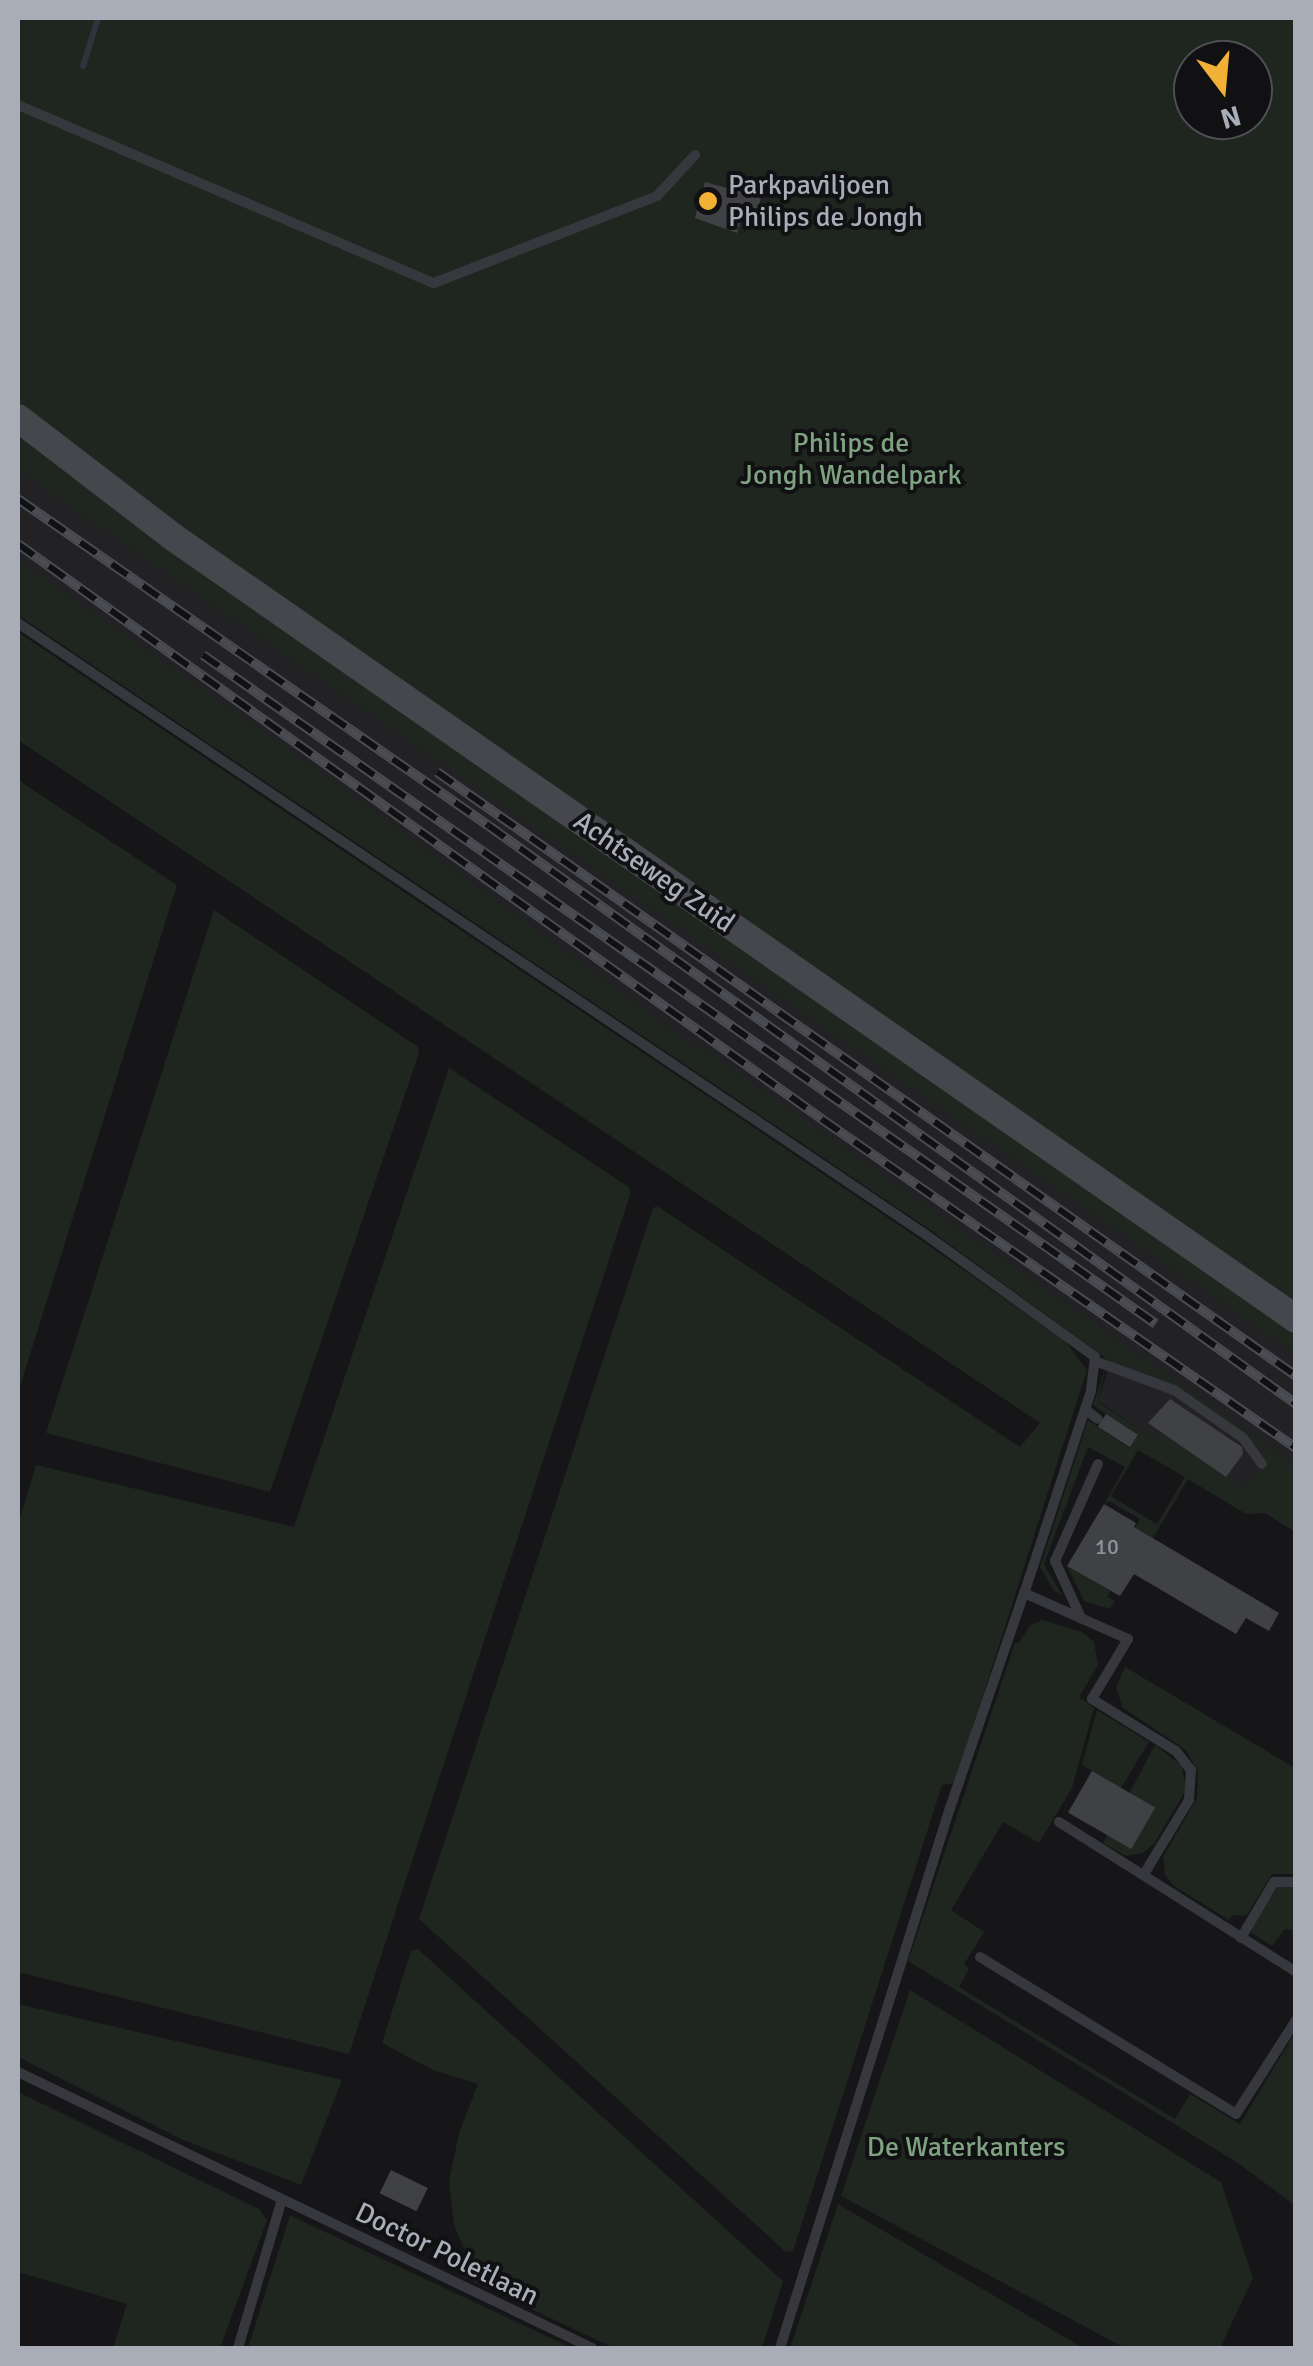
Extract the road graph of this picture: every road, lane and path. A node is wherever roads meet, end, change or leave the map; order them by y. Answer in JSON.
{"nodes":[{"id":1,"x":18,"y":104,"type":"edge"},
{"id":2,"x":695,"y":155,"type":"dead end"},
{"id":3,"x":18,"y":418,"type":"edge"},
{"id":4,"x":18,"y":623,"type":"edge"},
{"id":5,"x":1296,"y":1319,"type":"edge"},
{"id":6,"x":1095,"y":1360,"type":"junction"},
{"id":7,"x":1085,"y":1409,"type":"junction"},
{"id":8,"x":1098,"y":1418,"type":"dead end"},
{"id":9,"x":1098,"y":1464,"type":"dead end"},
{"id":10,"x":1262,"y":1464,"type":"dead end"},
{"id":11,"x":1024,"y":1594,"type":"junction"},
{"id":12,"x":1081,"y":1618,"type":"junction"},
{"id":13,"x":1059,"y":1822,"type":"dead end"},
{"id":14,"x":1144,"y":1874,"type":"junction"},
{"id":15,"x":1296,"y":1882,"type":"edge"},
{"id":16,"x":1241,"y":1938,"type":"junction"},
{"id":17,"x":980,"y":1957,"type":"dead end"},
{"id":18,"x":1296,"y":1972,"type":"edge"},
{"id":19,"x":1296,"y":2020,"type":"edge"},
{"id":20,"x":18,"y":2072,"type":"edge"},
{"id":21,"x":282,"y":2200,"type":"junction"},
{"id":22,"x":238,"y":2348,"type":"edge"},
{"id":23,"x":592,"y":2348,"type":"edge"},
{"id":24,"x":780,"y":2348,"type":"edge"}],
"edges":[{"from":1,"to":2,"type":"lane"},
{"from":3,"to":5,"type":"street","name":"Achtseweg Zuid"},
{"from":4,"to":6,"type":"lane"},
{"from":6,"to":7,"type":"lane"},
{"from":6,"to":10,"type":"lane"},
{"from":7,"to":8,"type":"lane"},
{"from":7,"to":11,"type":"lane"},
{"from":9,"to":12,"type":"lane"},
{"from":11,"to":12,"type":"lane"},
{"from":11,"to":24,"type":"lane"},
{"from":12,"to":14,"type":"lane"},
{"from":13,"to":14,"type":"lane"},
{"from":14,"to":16,"type":"lane"},
{"from":15,"to":16,"type":"lane"},
{"from":16,"to":18,"type":"lane"},
{"from":17,"to":19,"type":"lane"},
{"from":20,"to":21,"type":"lane","name":"Doctor Poletlaan"},
{"from":21,"to":22,"type":"lane"},
{"from":21,"to":23,"type":"lane","name":"Doctor Poletlaan"}]}
